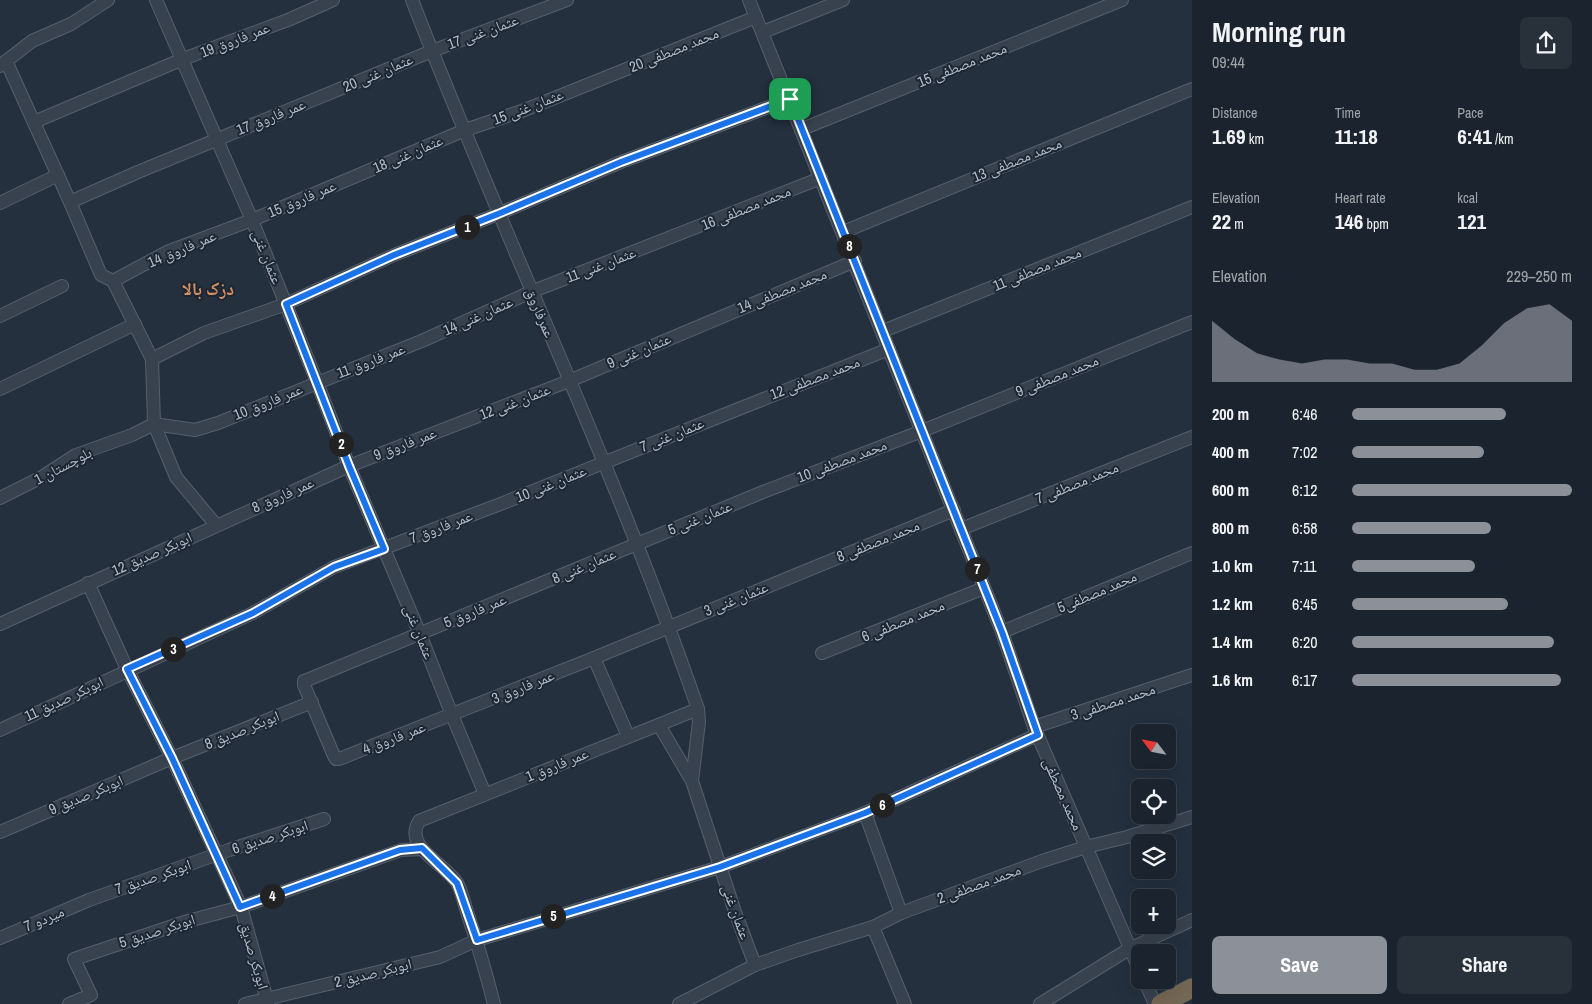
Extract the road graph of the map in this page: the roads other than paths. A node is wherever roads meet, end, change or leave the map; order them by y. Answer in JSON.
{"nodes":[{"id":1,"x":108,"y":0,"type":"edge"},
{"id":2,"x":156,"y":0,"type":"edge"},
{"id":3,"x":333,"y":0,"type":"edge"},
{"id":4,"x":412,"y":0,"type":"edge"},
{"id":5,"x":749,"y":0,"type":"edge"},
{"id":6,"x":843,"y":0,"type":"edge"},
{"id":7,"x":1122,"y":0,"type":"edge"},
{"id":8,"x":565,"y":1,"type":"edge"},
{"id":9,"x":756,"y":17,"type":"junction"},
{"id":10,"x":763,"y":32,"type":"junction"},
{"id":11,"x":432,"y":51,"type":"junction"},
{"id":12,"x":182,"y":59,"type":"junction"},
{"id":13,"x":3,"y":63,"type":"edge"},
{"id":14,"x":591,"y":83,"type":"joint"},
{"id":15,"x":1192,"y":90,"type":"edge"},
{"id":16,"x":325,"y":96,"type":"joint"},
{"id":17,"x":790,"y":99,"type":"junction"},
{"id":18,"x":34,"y":122,"type":"junction"},
{"id":19,"x":802,"y":129,"type":"junction"},
{"id":20,"x":465,"y":130,"type":"junction"},
{"id":21,"x":217,"y":139,"type":"junction"},
{"id":22,"x":58,"y":175,"type":"junction"},
{"id":23,"x":352,"y":178,"type":"joint"},
{"id":24,"x":821,"y":178,"type":"junction"},
{"id":25,"x":70,"y":202,"type":"junction"},
{"id":26,"x":0,"y":203,"type":"edge"},
{"id":27,"x":1192,"y":207,"type":"edge"},
{"id":28,"x":498,"y":214,"type":"junction"},
{"id":29,"x":252,"y":220,"type":"junction"},
{"id":30,"x":843,"y":232,"type":"junction"},
{"id":31,"x":670,"y":238,"type":"joint"},
{"id":32,"x":855,"y":261,"type":"junction"},
{"id":33,"x":113,"y":281,"type":"junction"},
{"id":34,"x":62,"y":286,"type":"dead end"},
{"id":35,"x":531,"y":292,"type":"junction"},
{"id":36,"x":286,"y":304,"type":"junction"},
{"id":37,"x":0,"y":316,"type":"edge"},
{"id":38,"x":710,"y":321,"type":"joint"},
{"id":39,"x":1192,"y":322,"type":"edge"},
{"id":40,"x":135,"y":324,"type":"junction"},
{"id":41,"x":882,"y":331,"type":"junction"},
{"id":42,"x":424,"y":340,"type":"joint"},
{"id":43,"x":889,"y":349,"type":"junction"},
{"id":44,"x":152,"y":359,"type":"junction"},
{"id":45,"x":569,"y":381,"type":"junction"},
{"id":46,"x":317,"y":382,"type":"junction"},
{"id":47,"x":0,"y":389,"type":"edge"},
{"id":48,"x":741,"y":407,"type":"joint"},
{"id":49,"x":461,"y":423,"type":"joint"},
{"id":50,"x":154,"y":424,"type":"junction"},
{"id":51,"x":922,"y":431,"type":"junction"},
{"id":52,"x":1192,"y":437,"type":"edge"},
{"id":53,"x":603,"y":462,"type":"junction"},
{"id":54,"x":349,"y":466,"type":"junction"},
{"id":55,"x":763,"y":492,"type":"joint"},
{"id":56,"x":0,"y":498,"type":"edge"},
{"id":57,"x":498,"y":505,"type":"joint"},
{"id":58,"x":954,"y":510,"type":"junction"},
{"id":59,"x":216,"y":525,"type":"junction"},
{"id":60,"x":961,"y":529,"type":"junction"},
{"id":61,"x":637,"y":544,"type":"junction"},
{"id":62,"x":384,"y":549,"type":"junction"},
{"id":63,"x":1192,"y":553,"type":"edge"},
{"id":64,"x":803,"y":571,"type":"joint"},
{"id":65,"x":88,"y":583,"type":"junction"},
{"id":66,"x":984,"y":588,"type":"junction"},
{"id":67,"x":531,"y":589,"type":"joint"},
{"id":68,"x":253,"y":613,"type":"joint"},
{"id":69,"x":0,"y":624,"type":"edge"},
{"id":70,"x":670,"y":627,"type":"junction"},
{"id":71,"x":1002,"y":632,"type":"junction"},
{"id":72,"x":420,"y":634,"type":"junction"},
{"id":73,"x":822,"y":654,"type":"dead end"},
{"id":74,"x":594,"y":658,"type":"junction"},
{"id":75,"x":127,"y":669,"type":"junction"},
{"id":76,"x":1192,"y":675,"type":"edge"},
{"id":77,"x":312,"y":702,"type":"junction"},
{"id":78,"x":698,"y":709,"type":"junction"},
{"id":79,"x":452,"y":715,"type":"junction"},
{"id":80,"x":659,"y":725,"type":"junction"},
{"id":81,"x":0,"y":730,"type":"edge"},
{"id":82,"x":1036,"y":731,"type":"junction"},
{"id":83,"x":628,"y":736,"type":"junction"},
{"id":84,"x":172,"y":758,"type":"junction"},
{"id":85,"x":692,"y":781,"type":"junction"},
{"id":86,"x":485,"y":794,"type":"junction"},
{"id":87,"x":865,"y":813,"type":"junction"},
{"id":88,"x":1192,"y":817,"type":"edge"},
{"id":89,"x":324,"y":819,"type":"dead end"},
{"id":90,"x":0,"y":832,"type":"edge"},
{"id":91,"x":1086,"y":847,"type":"junction"},
{"id":92,"x":422,"y":848,"type":"junction"},
{"id":93,"x":216,"y":855,"type":"junction"},
{"id":94,"x":720,"y":867,"type":"junction"},
{"id":95,"x":89,"y":900,"type":"joint"},
{"id":96,"x":240,"y":907,"type":"junction"},
{"id":97,"x":901,"y":913,"type":"junction"},
{"id":98,"x":1192,"y":920,"type":"edge"},
{"id":99,"x":873,"y":927,"type":"junction"},
{"id":100,"x":0,"y":938,"type":"edge"},
{"id":101,"x":477,"y":940,"type":"junction"},
{"id":102,"x":1129,"y":949,"type":"junction"},
{"id":103,"x":1131,"y":953,"type":"edge"},
{"id":104,"x":756,"y":965,"type":"junction"},
{"id":105,"x":1192,"y":988,"type":"edge"},
{"id":106,"x":1148,"y":989,"type":"edge"},
{"id":107,"x":267,"y":1001,"type":"edge"},
{"id":108,"x":69,"y":1004,"type":"edge"},
{"id":109,"x":245,"y":1004,"type":"edge"},
{"id":110,"x":494,"y":1004,"type":"edge"},
{"id":111,"x":680,"y":1004,"type":"edge"},
{"id":112,"x":904,"y":1004,"type":"edge"},
{"id":113,"x":1040,"y":1004,"type":"edge"},
{"id":114,"x":1155,"y":1004,"type":"edge"},
{"id":115,"x":1161,"y":1004,"type":"edge"}],
"edges":[{"from":1,"to":13,"type":"street"},
{"from":2,"to":12,"type":"street","name":"عثمان غنی"},
{"from":3,"to":12,"type":"street","name":"عمر فاروق 19"},
{"from":4,"to":11,"type":"street","name":"عمرفاروق"},
{"from":5,"to":9,"type":"street","name":"محمد مصطفی"},
{"from":6,"to":10,"type":"street"},
{"from":7,"to":19,"type":"street","name":"محمد مصطفی 15"},
{"from":8,"to":11,"type":"street","name":"عثمان غنی 17"},
{"from":9,"to":10,"type":"street","name":"محمد مصطفی"},
{"from":9,"to":14,"type":"street","name":"محمد مصطفی 20"},
{"from":10,"to":17,"type":"street","name":"محمد مصطفی"},
{"from":11,"to":16,"type":"street","name":"عثمان غنی 20"},
{"from":11,"to":20,"type":"street","name":"عمرفاروق"},
{"from":12,"to":18,"type":"street","name":"عمر فاروق 19"},
{"from":12,"to":21,"type":"street","name":"عثمان غنی"},
{"from":13,"to":18,"type":"street"},
{"from":14,"to":20,"type":"street","name":"عثمان غنی 15"},
{"from":15,"to":30,"type":"street","name":"محمد مصطفی 13"},
{"from":16,"to":21,"type":"street","name":"عمر فاروق 17"},
{"from":17,"to":19,"type":"street","name":"محمد مصطفی"},
{"from":17,"to":28,"type":"street"},
{"from":18,"to":22,"type":"street"},
{"from":19,"to":24,"type":"street","name":"محمد مصطفی"},
{"from":20,"to":23,"type":"street","name":"عثمان غنی 18"},
{"from":20,"to":28,"type":"street","name":"عمرفاروق"},
{"from":21,"to":25,"type":"street","name":"عمر فاروق 17"},
{"from":21,"to":29,"type":"street","name":"عثمان غنی"},
{"from":22,"to":25,"type":"street"},
{"from":22,"to":26,"type":"street"},
{"from":23,"to":29,"type":"street","name":"عمر فاروق 15"},
{"from":24,"to":30,"type":"street","name":"محمد مصطفی"},
{"from":24,"to":31,"type":"street","name":"محمد مصطفی 16"},
{"from":25,"to":33,"type":"street"},
{"from":27,"to":41,"type":"street","name":"محمد مصطفی 11"},
{"from":28,"to":35,"type":"street","name":"عمرفاروق"},
{"from":28,"to":36,"type":"street"},
{"from":29,"to":33,"type":"street","name":"عمر فاروق 14"},
{"from":29,"to":36,"type":"street","name":"عثمان غنی"},
{"from":30,"to":32,"type":"street","name":"محمد مصطفی"},
{"from":31,"to":35,"type":"street","name":"عثمان غنی 11"},
{"from":32,"to":38,"type":"street","name":"محمد مصطفی 14"},
{"from":32,"to":41,"type":"street","name":"محمد مصطفی"},
{"from":33,"to":40,"type":"street"},
{"from":34,"to":37,"type":"street"},
{"from":35,"to":42,"type":"street","name":"عثمان غنی 14"},
{"from":35,"to":45,"type":"street","name":"عمرفاروق"},
{"from":36,"to":44,"type":"street"},
{"from":36,"to":46,"type":"street","name":"عثمان غنی"},
{"from":38,"to":45,"type":"street","name":"عثمان غنی 9"},
{"from":39,"to":51,"type":"street","name":"محمد مصطفی 9"},
{"from":40,"to":44,"type":"street"},
{"from":40,"to":47,"type":"street"},
{"from":41,"to":43,"type":"street","name":"محمد مصطفی"},
{"from":42,"to":46,"type":"street","name":"عمر فاروق 11"},
{"from":43,"to":48,"type":"street","name":"محمد مصطفی 12"},
{"from":43,"to":51,"type":"street","name":"محمد مصطفی"},
{"from":44,"to":50,"type":"street"},
{"from":45,"to":49,"type":"street","name":"عثمان غنی 12"},
{"from":45,"to":53,"type":"street","name":"عمرفاروق"},
{"from":46,"to":50,"type":"street","name":"عمر فاروق 10"},
{"from":46,"to":54,"type":"street","name":"عثمان غنی"},
{"from":48,"to":53,"type":"street","name":"عثمان غنی 7"},
{"from":49,"to":54,"type":"street","name":"عمر فاروق 9"},
{"from":50,"to":56,"type":"street","name":"بلوچستان 1"},
{"from":50,"to":59,"type":"street"},
{"from":51,"to":55,"type":"street","name":"محمد مصطفی 10"},
{"from":51,"to":58,"type":"street","name":"محمد مصطفی"},
{"from":52,"to":60,"type":"street","name":"محمد مصطفی 7"},
{"from":53,"to":57,"type":"street","name":"عثمان غنی 10"},
{"from":53,"to":61,"type":"street","name":"عمرفاروق"},
{"from":54,"to":59,"type":"street","name":"عمر فاروق 8"},
{"from":54,"to":62,"type":"street","name":"عثمان غنی"},
{"from":55,"to":61,"type":"street","name":"عثمان غنی 5"},
{"from":57,"to":62,"type":"street","name":"عمر فاروق 7"},
{"from":58,"to":60,"type":"street","name":"محمد مصطفی"},
{"from":58,"to":64,"type":"street","name":"محمد مصطفی 8"},
{"from":59,"to":65,"type":"street","name":"ابوبکر صدیق 12"},
{"from":60,"to":66,"type":"street","name":"محمد مصطفی"},
{"from":61,"to":67,"type":"street","name":"عثمان غنی 8"},
{"from":61,"to":70,"type":"street","name":"عمرفاروق"},
{"from":62,"to":68,"type":"street","name":"عمر فاروق 7"},
{"from":62,"to":72,"type":"street","name":"عثمان غنی"},
{"from":63,"to":71,"type":"street","name":"محمد مصطفی5"},
{"from":64,"to":70,"type":"street","name":"عثمان غنی 3"},
{"from":65,"to":69,"type":"street","name":"ابوبکر صدیق 12"},
{"from":65,"to":75,"type":"street","name":"ابوبکر صدیق"},
{"from":66,"to":71,"type":"street","name":"محمد مصطفی"},
{"from":66,"to":73,"type":"street","name":"محمد مصطفی 6"},
{"from":67,"to":72,"type":"street","name":"عمر فاروق 5"},
{"from":68,"to":75,"type":"street","name":"ابوبکر صدیق 11"},
{"from":70,"to":74,"type":"street","name":"عثمان غنی 3"},
{"from":70,"to":78,"type":"street","name":"عثمان غنی"},
{"from":71,"to":82,"type":"street","name":"محمد مصطفی"},
{"from":72,"to":77,"type":"street","name":"عمر فاروق 5"},
{"from":72,"to":79,"type":"street","name":"عثمان غنی"},
{"from":74,"to":79,"type":"street","name":"عمر فاروق 3"},
{"from":74,"to":83,"type":"street"},
{"from":75,"to":81,"type":"street","name":"ابوبکر صدیق 11"},
{"from":75,"to":84,"type":"street","name":"ابوبکر صدیق"},
{"from":76,"to":82,"type":"street","name":"محمد مصطفی 3"},
{"from":77,"to":79,"type":"street","name":"عمر فاروق 4"},
{"from":77,"to":84,"type":"street","name":"ابوبکر صدیق 8"},
{"from":78,"to":80,"type":"street","name":"عمر فاروق 1"},
{"from":78,"to":85,"type":"street","name":"عثمان غنی"},
{"from":79,"to":86,"type":"street","name":"عثمان غنی"},
{"from":80,"to":83,"type":"street","name":"عمر فاروق 1"},
{"from":80,"to":85,"type":"street"},
{"from":82,"to":87,"type":"street","name":"محمد مصطفی 3"},
{"from":82,"to":91,"type":"street","name":"محمد مصطفی"},
{"from":83,"to":86,"type":"street","name":"عمر فاروق 1"},
{"from":84,"to":90,"type":"street","name":"ابوبکر صدیق 9"},
{"from":84,"to":93,"type":"street","name":"ابوبکر صدیق"},
{"from":85,"to":94,"type":"street","name":"عثمان غنی"},
{"from":86,"to":92,"type":"street","name":"عمر فاروق 1"},
{"from":87,"to":94,"type":"street","name":"محمد مصطفی 3"},
{"from":87,"to":97,"type":"street"},
{"from":88,"to":91,"type":"street","name":"محمد مصطفی 2"},
{"from":89,"to":93,"type":"street","name":"ابوبکر صدیق 6"},
{"from":91,"to":97,"type":"street","name":"محمد مصطفی 2"},
{"from":91,"to":102,"type":"street","name":"محمد مصطفی"},
{"from":92,"to":96,"type":"street","name":"ابوبکر صدیق 5"},
{"from":92,"to":101,"type":"street"},
{"from":93,"to":95,"type":"street","name":"ابوبکر صدیق 7"},
{"from":93,"to":96,"type":"street","name":"ابوبکر صدیق"},
{"from":94,"to":101,"type":"street","name":"ابوبکر صدیق 2"},
{"from":94,"to":104,"type":"street","name":"عثمان غنی"},
{"from":95,"to":100,"type":"street","name":"میردو 7"},
{"from":96,"to":107,"type":"street","name":"ابوبکر صدیق"},
{"from":96,"to":108,"type":"street","name":"ابوبکر صدیق 5"},
{"from":97,"to":99,"type":"street","name":"محمد مصطفی 2"},
{"from":98,"to":102,"type":"street"},
{"from":99,"to":104,"type":"street","name":"محمد مصطفی 2"},
{"from":99,"to":112,"type":"street"},
{"from":101,"to":107,"type":"street","name":"ابوبکر صدیق 2"},
{"from":101,"to":110,"type":"street"},
{"from":102,"to":103,"type":"street","name":"محمد مصطفی"},
{"from":102,"to":113,"type":"street"},
{"from":104,"to":111,"type":"street","name":"محمد مصطفی 2"},
{"from":105,"to":115,"type":"highway"},
{"from":106,"to":114,"type":"street"},
{"from":107,"to":109,"type":"street","name":"ابوبکر صدیق 2"}]}
